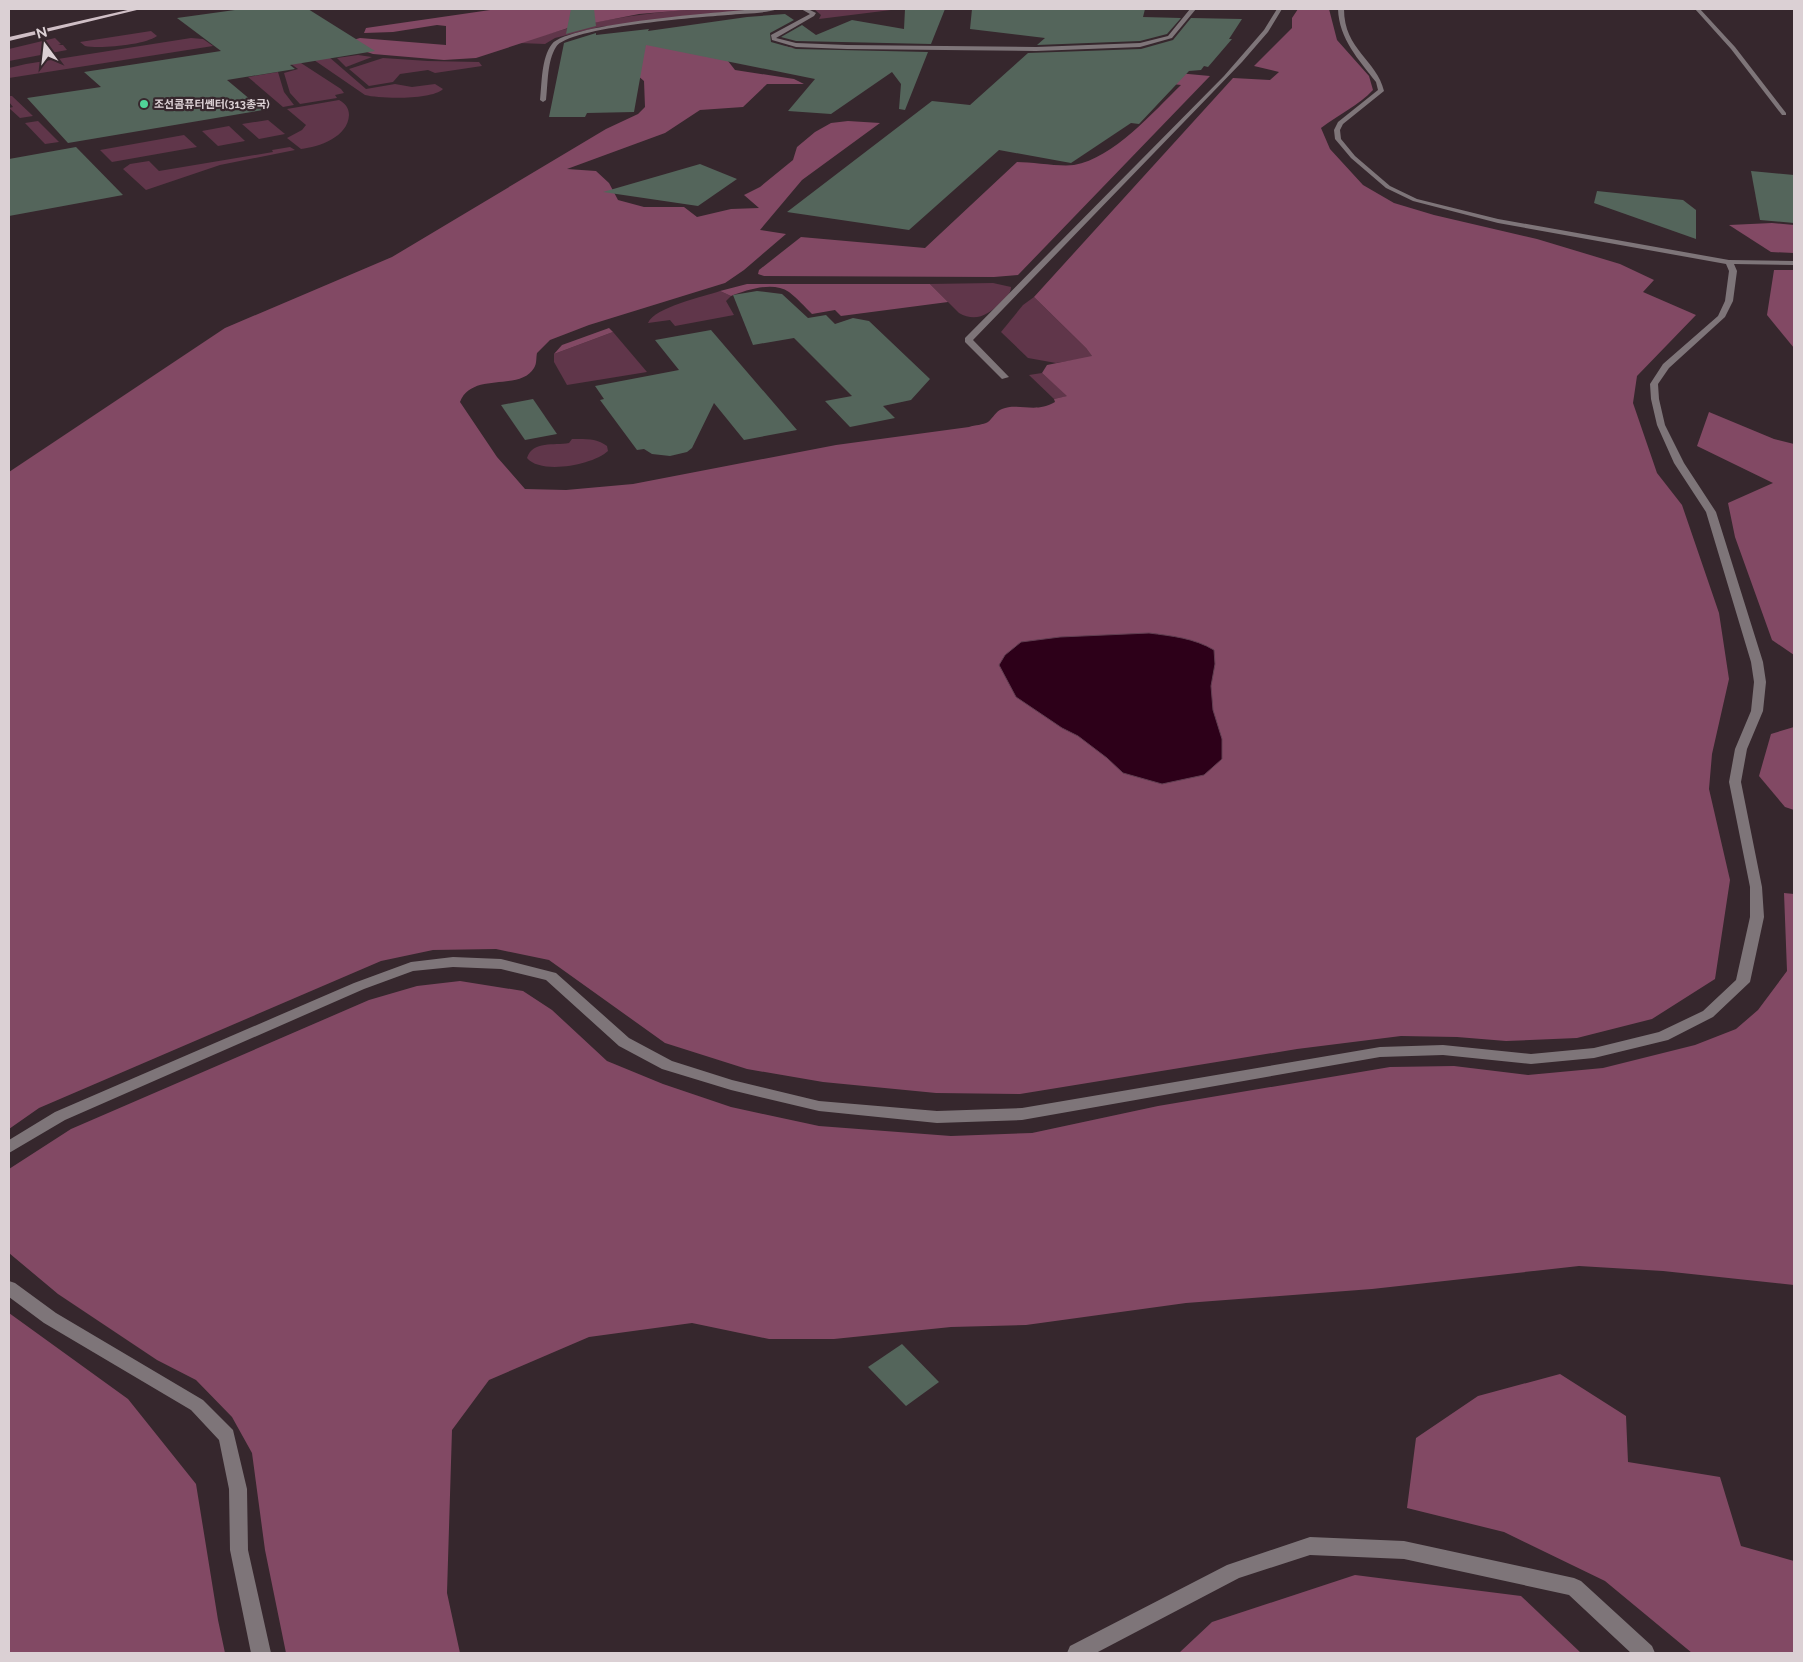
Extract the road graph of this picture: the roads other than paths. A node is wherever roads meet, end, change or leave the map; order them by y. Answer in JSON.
{"nodes":[{"id":1,"x":127,"y":9,"type":"edge"},
{"id":2,"x":138,"y":9,"type":"edge"},
{"id":3,"x":774,"y":9,"type":"edge"},
{"id":4,"x":804,"y":9,"type":"edge"},
{"id":5,"x":1193,"y":9,"type":"edge"},
{"id":6,"x":1279,"y":9,"type":"edge"},
{"id":7,"x":1341,"y":9,"type":"edge"},
{"id":8,"x":1697,"y":9,"type":"edge"},
{"id":9,"x":120,"y":13,"type":"junction"},
{"id":10,"x":9,"y":39,"type":"edge"},
{"id":11,"x":543,"y":100,"type":"dead end"},
{"id":12,"x":1784,"y":114,"type":"dead end"},
{"id":13,"x":1729,"y":262,"type":"junction"},
{"id":14,"x":1794,"y":263,"type":"edge"},
{"id":15,"x":1005,"y":377,"type":"dead end"},
{"id":16,"x":9,"y":1147,"type":"edge"},
{"id":17,"x":9,"y":1288,"type":"edge"},
{"id":18,"x":261,"y":1653,"type":"edge"},
{"id":19,"x":1077,"y":1653,"type":"edge"},
{"id":20,"x":1645,"y":1653,"type":"edge"}],
"edges":[{"from":1,"to":9,"type":"main road"},
{"from":2,"to":9,"type":"main road"},
{"from":3,"to":11,"type":"street"},
{"from":4,"to":5,"type":"street"},
{"from":6,"to":15,"type":"street"},
{"from":7,"to":13,"type":"street"},
{"from":8,"to":12,"type":"street"},
{"from":9,"to":10,"type":"main road"},
{"from":13,"to":14,"type":"street"},
{"from":13,"to":16,"type":"street"},
{"from":17,"to":18,"type":"street"},
{"from":19,"to":20,"type":"street"}]}
